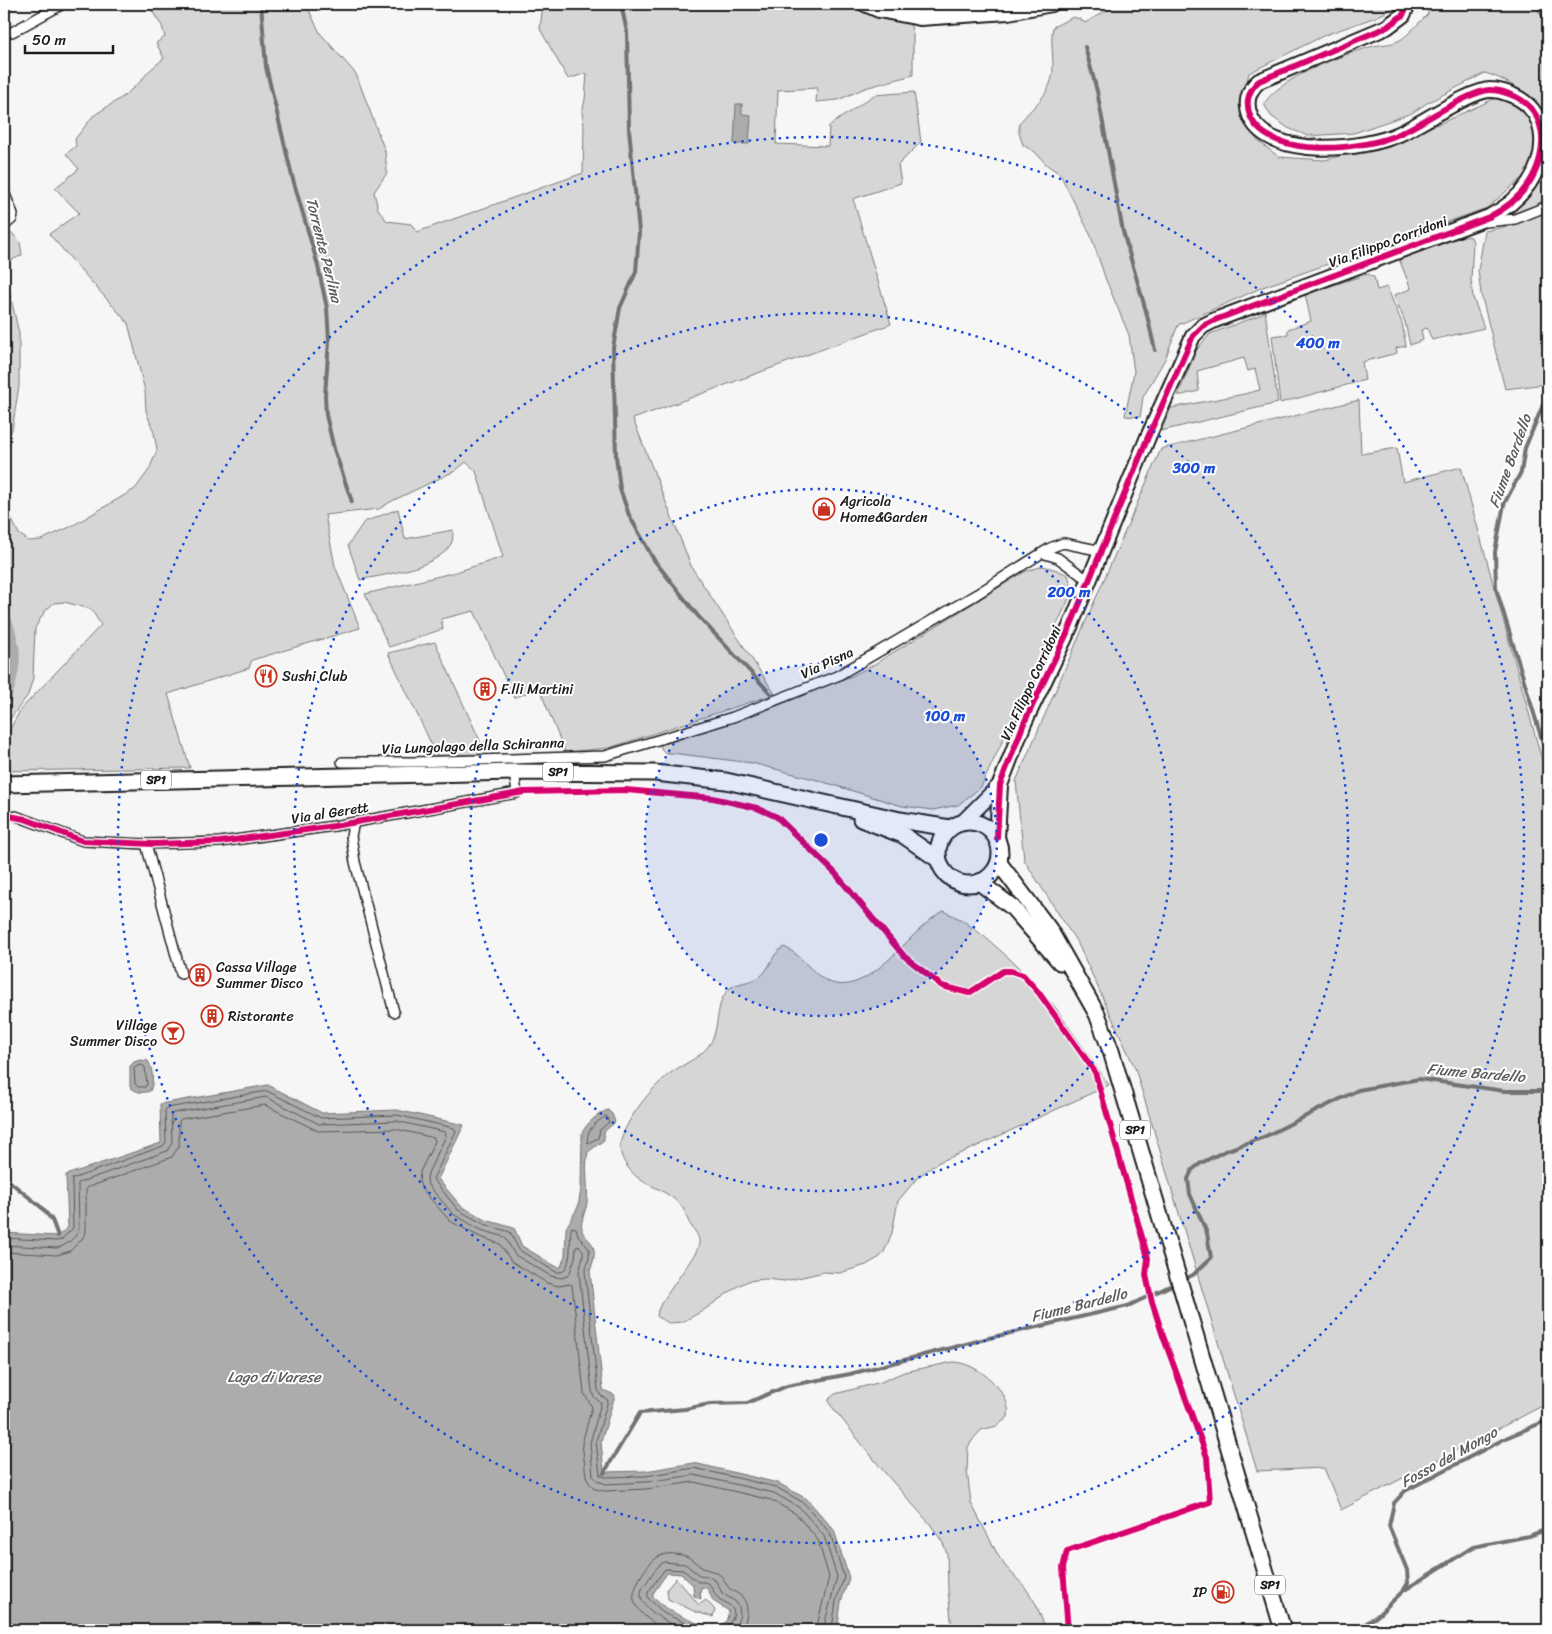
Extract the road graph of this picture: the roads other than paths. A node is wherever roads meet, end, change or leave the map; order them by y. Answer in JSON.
{"nodes":[{"id":1,"x":63,"y":4,"type":"edge"},
{"id":2,"x":865,"y":4,"type":"edge"},
{"id":3,"x":1052,"y":4,"type":"edge"},
{"id":4,"x":1408,"y":4,"type":"edge"},
{"id":5,"x":4,"y":32,"type":"edge"},
{"id":6,"x":4,"y":192,"type":"edge"},
{"id":7,"x":1548,"y":206,"type":"edge"},
{"id":8,"x":1478,"y":222,"type":"junction"},
{"id":9,"x":4,"y":226,"type":"edge"},
{"id":10,"x":1102,"y":550,"type":"junction"},
{"id":11,"x":1042,"y":553,"type":"junction"},
{"id":12,"x":1089,"y":581,"type":"junction"},
{"id":13,"x":605,"y":756,"type":"joint"},
{"id":14,"x":342,"y":762,"type":"dead end"},
{"id":15,"x":514,"y":772,"type":"junction"},
{"id":16,"x":4,"y":784,"type":"edge"},
{"id":17,"x":1000,"y":785,"type":"junction"},
{"id":18,"x":806,"y":798,"type":"junction"},
{"id":19,"x":16,"y":816,"type":"dead end"},
{"id":20,"x":354,"y":822,"type":"junction"},
{"id":21,"x":956,"y":825,"type":"junction"},
{"id":22,"x":997,"y":838,"type":"junction"},
{"id":23,"x":146,"y":844,"type":"junction"},
{"id":24,"x":939,"y":860,"type":"junction"},
{"id":25,"x":999,"y":863,"type":"junction"},
{"id":26,"x":979,"y":882,"type":"junction"},
{"id":27,"x":181,"y":974,"type":"dead end"},
{"id":28,"x":1081,"y":986,"type":"junction"},
{"id":29,"x":394,"y":1012,"type":"dead end"},
{"id":30,"x":1283,"y":1630,"type":"edge"}],
"edges":[{"from":1,"to":5,"type":"street"},
{"from":2,"to":3,"type":"street"},
{"from":4,"to":8,"type":"street","name":"Via Filippo Corridoni"},
{"from":6,"to":9,"type":"street"},
{"from":7,"to":8,"type":"street"},
{"from":8,"to":10,"type":"street","name":"Via Filippo Corridoni"},
{"from":10,"to":11,"type":"street","name":"Via Pisna"},
{"from":10,"to":12,"type":"street","name":"Via Filippo Corridoni"},
{"from":11,"to":12,"type":"street"},
{"from":11,"to":13,"type":"street","name":"Via Pisna"},
{"from":12,"to":17,"type":"street","name":"Via Filippo Corridoni"},
{"from":13,"to":14,"type":"street","name":"Via Lungolago della Schiranna"},
{"from":15,"to":16,"type":"main road","number":"SP1"},
{"from":15,"to":18,"type":"main road","number":"SP1"},
{"from":15,"to":20,"type":"street","name":"Via al Gerett"},
{"from":17,"to":21,"type":"street","name":"Via Filippo Corridoni"},
{"from":17,"to":22,"type":"street","name":"Via Filippo Corridoni"},
{"from":18,"to":21,"type":"main road","number":"SP1"},
{"from":18,"to":24,"type":"main road","number":"SP1"},
{"from":19,"to":23,"type":"street","name":"Via al Gerett"},
{"from":20,"to":23,"type":"street","name":"Via al Gerett"},
{"from":20,"to":29,"type":"street","name":"Via al Gerett"},
{"from":21,"to":22,"type":"main road","number":"SP1"},
{"from":21,"to":24,"type":"main road"},
{"from":22,"to":25,"type":"main road"},
{"from":23,"to":27,"type":"street"},
{"from":24,"to":26,"type":"main road","number":"SP1"},
{"from":25,"to":26,"type":"main road"},
{"from":25,"to":28,"type":"main road","number":"SP1"},
{"from":26,"to":28,"type":"main road","number":"SP1"},
{"from":28,"to":30,"type":"main road","number":"SP1"}]}
